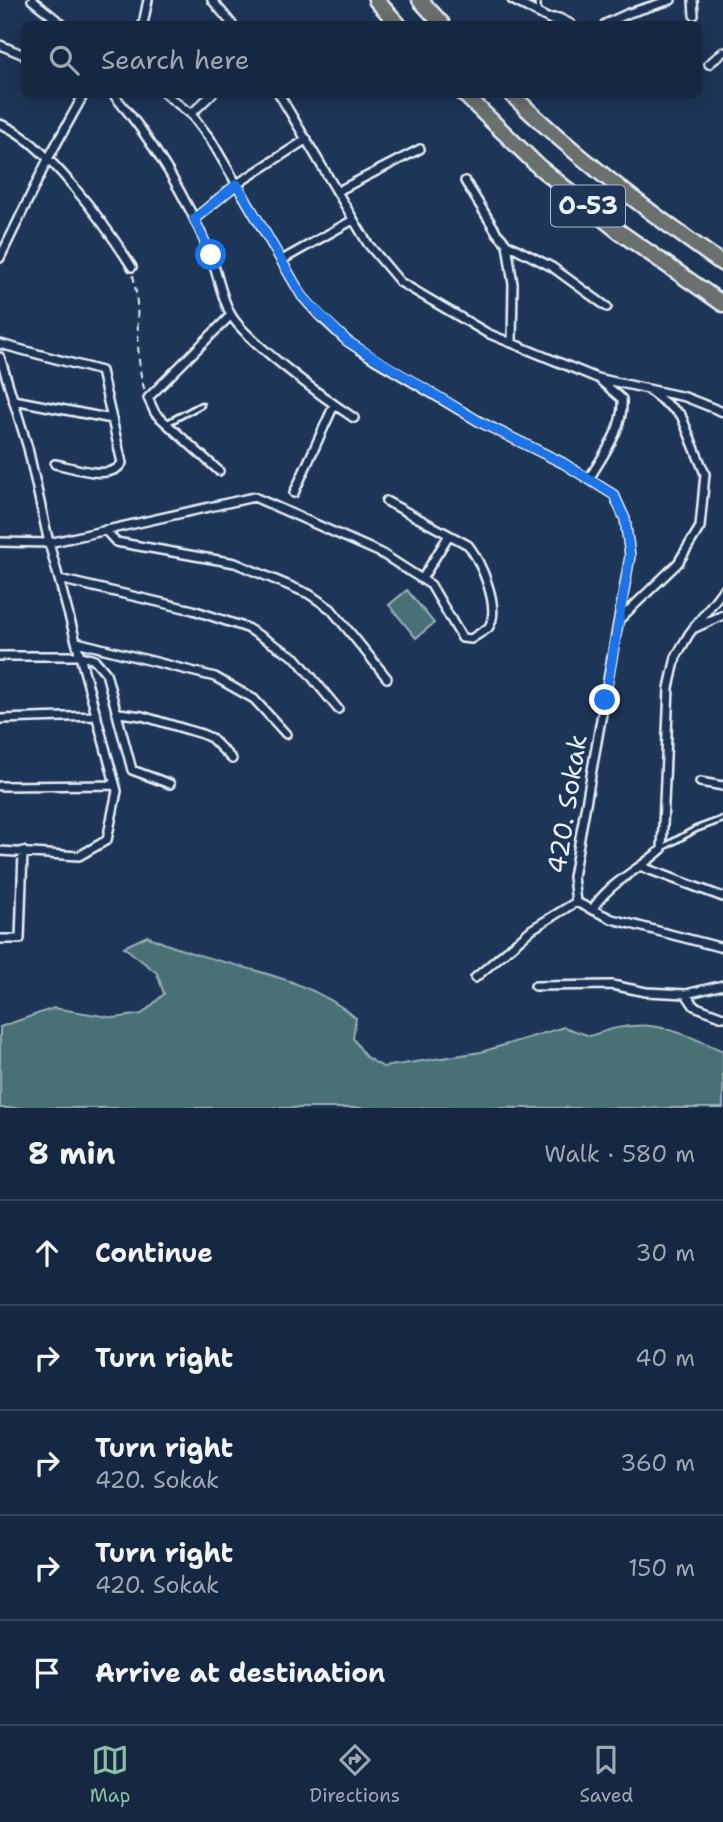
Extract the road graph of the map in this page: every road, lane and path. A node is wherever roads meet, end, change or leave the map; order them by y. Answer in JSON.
{"nodes":[{"id":1,"x":32,"y":0,"type":"edge"},
{"id":2,"x":148,"y":0,"type":"edge"},
{"id":3,"x":212,"y":0,"type":"edge"},
{"id":4,"x":376,"y":0,"type":"edge"},
{"id":5,"x":420,"y":0,"type":"edge"},
{"id":6,"x":512,"y":0,"type":"edge"},
{"id":7,"x":537,"y":0,"type":"edge"},
{"id":8,"x":671,"y":0,"type":"edge"},
{"id":9,"x":693,"y":0,"type":"edge"},
{"id":10,"x":538,"y":12,"type":"junction"},
{"id":11,"x":694,"y":15,"type":"dead end"},
{"id":12,"x":551,"y":18,"type":"junction"},
{"id":13,"x":58,"y":21,"type":"edge"},
{"id":14,"x":144,"y":21,"type":"edge"},
{"id":15,"x":230,"y":21,"type":"edge"},
{"id":16,"x":395,"y":21,"type":"edge"},
{"id":17,"x":439,"y":21,"type":"edge"},
{"id":18,"x":555,"y":21,"type":"edge"},
{"id":19,"x":565,"y":21,"type":"edge"},
{"id":20,"x":612,"y":21,"type":"edge"},
{"id":21,"x":0,"y":45,"type":"edge"},
{"id":22,"x":723,"y":52,"type":"edge"},
{"id":23,"x":21,"y":54,"type":"edge"},
{"id":24,"x":709,"y":64,"type":"dead end"},
{"id":25,"x":82,"y":98,"type":"edge"},
{"id":26,"x":116,"y":98,"type":"edge"},
{"id":27,"x":170,"y":98,"type":"edge"},
{"id":28,"x":208,"y":98,"type":"edge"},
{"id":29,"x":281,"y":98,"type":"edge"},
{"id":30,"x":468,"y":98,"type":"edge"},
{"id":31,"x":515,"y":98,"type":"edge"},
{"id":32,"x":191,"y":114,"type":"junction"},
{"id":33,"x":0,"y":124,"type":"edge"},
{"id":34,"x":307,"y":139,"type":"junction"},
{"id":35,"x":419,"y":149,"type":"dead end"},
{"id":36,"x":48,"y":159,"type":"junction"},
{"id":37,"x":465,"y":181,"type":"dead end"},
{"id":38,"x":237,"y":184,"type":"junction"},
{"id":39,"x":338,"y":191,"type":"junction"},
{"id":40,"x":194,"y":219,"type":"junction"},
{"id":41,"x":353,"y":220,"type":"junction"},
{"id":42,"x":507,"y":244,"type":"junction"},
{"id":43,"x":0,"y":258,"type":"edge"},
{"id":44,"x":282,"y":260,"type":"junction"},
{"id":45,"x":723,"y":264,"type":"edge"},
{"id":46,"x":132,"y":267,"type":"joint"},
{"id":47,"x":723,"y":304,"type":"edge"},
{"id":48,"x":607,"y":307,"type":"dead end"},
{"id":49,"x":232,"y":316,"type":"junction"},
{"id":50,"x":512,"y":342,"type":"junction"},
{"id":51,"x":0,"y":344,"type":"edge"},
{"id":52,"x":0,"y":357,"type":"edge"},
{"id":53,"x":597,"y":378,"type":"junction"},
{"id":54,"x":649,"y":390,"type":"junction"},
{"id":55,"x":148,"y":398,"type":"junction"},
{"id":56,"x":14,"y":400,"type":"junction"},
{"id":57,"x":201,"y":405,"type":"dead end"},
{"id":58,"x":334,"y":405,"type":"junction"},
{"id":59,"x":723,"y":412,"type":"edge"},
{"id":60,"x":354,"y":418,"type":"dead end"},
{"id":61,"x":112,"y":419,"type":"junction"},
{"id":62,"x":167,"y":423,"type":"junction"},
{"id":63,"x":55,"y":464,"type":"dead end"},
{"id":64,"x":219,"y":471,"type":"dead end"},
{"id":65,"x":589,"y":479,"type":"junction"},
{"id":66,"x":294,"y":492,"type":"dead end"},
{"id":67,"x":386,"y":501,"type":"dead end"},
{"id":68,"x":105,"y":530,"type":"junction"},
{"id":69,"x":449,"y":535,"type":"junction"},
{"id":70,"x":0,"y":542,"type":"edge"},
{"id":71,"x":49,"y":543,"type":"junction"},
{"id":72,"x":59,"y":579,"type":"junction"},
{"id":73,"x":422,"y":579,"type":"junction"},
{"id":74,"x":723,"y":590,"type":"edge"},
{"id":75,"x":723,"y":615,"type":"edge"},
{"id":76,"x":619,"y":621,"type":"junction"},
{"id":77,"x":692,"y":630,"type":"junction"},
{"id":78,"x":78,"y":642,"type":"junction"},
{"id":79,"x":0,"y":656,"type":"edge"},
{"id":80,"x":82,"y":656,"type":"junction"},
{"id":81,"x":387,"y":678,"type":"dead end"},
{"id":82,"x":338,"y":709,"type":"dead end"},
{"id":83,"x":119,"y":713,"type":"junction"},
{"id":84,"x":97,"y":716,"type":"junction"},
{"id":85,"x":0,"y":719,"type":"edge"},
{"id":86,"x":286,"y":734,"type":"dead end"},
{"id":87,"x":232,"y":759,"type":"dead end"},
{"id":88,"x":700,"y":782,"type":"dead end"},
{"id":89,"x":170,"y":784,"type":"dead end"},
{"id":90,"x":115,"y":785,"type":"junction"},
{"id":91,"x":0,"y":786,"type":"edge"},
{"id":92,"x":723,"y":786,"type":"edge"},
{"id":93,"x":723,"y":819,"type":"edge"},
{"id":94,"x":662,"y":849,"type":"junction"},
{"id":95,"x":0,"y":851,"type":"edge"},
{"id":96,"x":23,"y":851,"type":"junction"},
{"id":97,"x":642,"y":867,"type":"junction"},
{"id":98,"x":723,"y":897,"type":"edge"},
{"id":99,"x":576,"y":902,"type":"junction"},
{"id":100,"x":592,"y":911,"type":"junction"},
{"id":101,"x":0,"y":939,"type":"edge"},
{"id":102,"x":723,"y":948,"type":"edge"},
{"id":103,"x":475,"y":978,"type":"dead end"},
{"id":104,"x":723,"y":985,"type":"edge"},
{"id":105,"x":536,"y":986,"type":"dead end"},
{"id":106,"x":685,"y":994,"type":"junction"},
{"id":107,"x":723,"y":1017,"type":"edge"}],
"edges":[{"from":1,"to":13,"type":"street"},
{"from":2,"to":14,"type":"street"},
{"from":3,"to":15,"type":"street"},
{"from":4,"to":16,"type":"highway"},
{"from":5,"to":17,"type":"highway"},
{"from":6,"to":10,"type":"street"},
{"from":7,"to":10,"type":"lane"},
{"from":8,"to":20,"type":"street"},
{"from":9,"to":11,"type":"street"},
{"from":10,"to":12,"type":"street"},
{"from":12,"to":18,"type":"street"},
{"from":12,"to":19,"type":"street"},
{"from":21,"to":23,"type":"street"},
{"from":22,"to":24,"type":"street"},
{"from":25,"to":36,"type":"street"},
{"from":26,"to":40,"type":"street"},
{"from":27,"to":32,"type":"street","name":"420. Sokak"},
{"from":28,"to":32,"type":"street"},
{"from":29,"to":34,"type":"street"},
{"from":30,"to":47,"type":"highway","number":"O-53"},
{"from":31,"to":45,"type":"highway","number":"O-53"},
{"from":32,"to":38,"type":"street","name":"420. Sokak"},
{"from":33,"to":36,"type":"street"},
{"from":34,"to":38,"type":"street"},
{"from":34,"to":39,"type":"street"},
{"from":35,"to":39,"type":"street"},
{"from":36,"to":43,"type":"street"},
{"from":36,"to":46,"type":"street"},
{"from":37,"to":42,"type":"street"},
{"from":38,"to":40,"type":"street"},
{"from":38,"to":44,"type":"street","name":"420. Sokak"},
{"from":39,"to":41,"type":"street"},
{"from":40,"to":49,"type":"street"},
{"from":41,"to":44,"type":"street"},
{"from":41,"to":50,"type":"street"},
{"from":42,"to":48,"type":"street"},
{"from":42,"to":50,"type":"street"},
{"from":44,"to":65,"type":"street","name":"420. Sokak"},
{"from":46,"to":55,"type":"path"},
{"from":49,"to":55,"type":"street"},
{"from":49,"to":58,"type":"street"},
{"from":50,"to":53,"type":"street"},
{"from":51,"to":61,"type":"street"},
{"from":52,"to":56,"type":"street"},
{"from":53,"to":54,"type":"street"},
{"from":53,"to":65,"type":"street"},
{"from":54,"to":59,"type":"street"},
{"from":54,"to":76,"type":"street"},
{"from":55,"to":62,"type":"street"},
{"from":56,"to":61,"type":"street"},
{"from":56,"to":71,"type":"street"},
{"from":57,"to":62,"type":"lane"},
{"from":58,"to":60,"type":"street"},
{"from":58,"to":66,"type":"street"},
{"from":61,"to":63,"type":"street"},
{"from":62,"to":64,"type":"street"},
{"from":65,"to":76,"type":"street","name":"420. Sokak"},
{"from":67,"to":69,"type":"street"},
{"from":68,"to":71,"type":"street"},
{"from":68,"to":73,"type":"street"},
{"from":68,"to":81,"type":"street"},
{"from":69,"to":73,"type":"street"},
{"from":69,"to":73,"type":"street"},
{"from":70,"to":71,"type":"street"},
{"from":71,"to":72,"type":"street"},
{"from":72,"to":78,"type":"street"},
{"from":72,"to":82,"type":"street"},
{"from":74,"to":77,"type":"street"},
{"from":75,"to":77,"type":"street"},
{"from":76,"to":99,"type":"street","name":"420. Sokak"},
{"from":77,"to":94,"type":"street"},
{"from":78,"to":80,"type":"street"},
{"from":78,"to":86,"type":"street"},
{"from":79,"to":80,"type":"street"},
{"from":80,"to":83,"type":"street"},
{"from":80,"to":84,"type":"street"},
{"from":83,"to":87,"type":"street"},
{"from":83,"to":89,"type":"street"},
{"from":84,"to":85,"type":"street"},
{"from":84,"to":90,"type":"street"},
{"from":88,"to":92,"type":"street"},
{"from":90,"to":91,"type":"street"},
{"from":90,"to":96,"type":"street"},
{"from":93,"to":94,"type":"lane"},
{"from":94,"to":97,"type":"street"},
{"from":95,"to":96,"type":"street"},
{"from":96,"to":101,"type":"street"},
{"from":97,"to":98,"type":"street"},
{"from":97,"to":100,"type":"street"},
{"from":99,"to":100,"type":"street"},
{"from":99,"to":103,"type":"street"},
{"from":100,"to":102,"type":"street"},
{"from":104,"to":106,"type":"street"},
{"from":105,"to":106,"type":"street"},
{"from":106,"to":107,"type":"street"}]}
